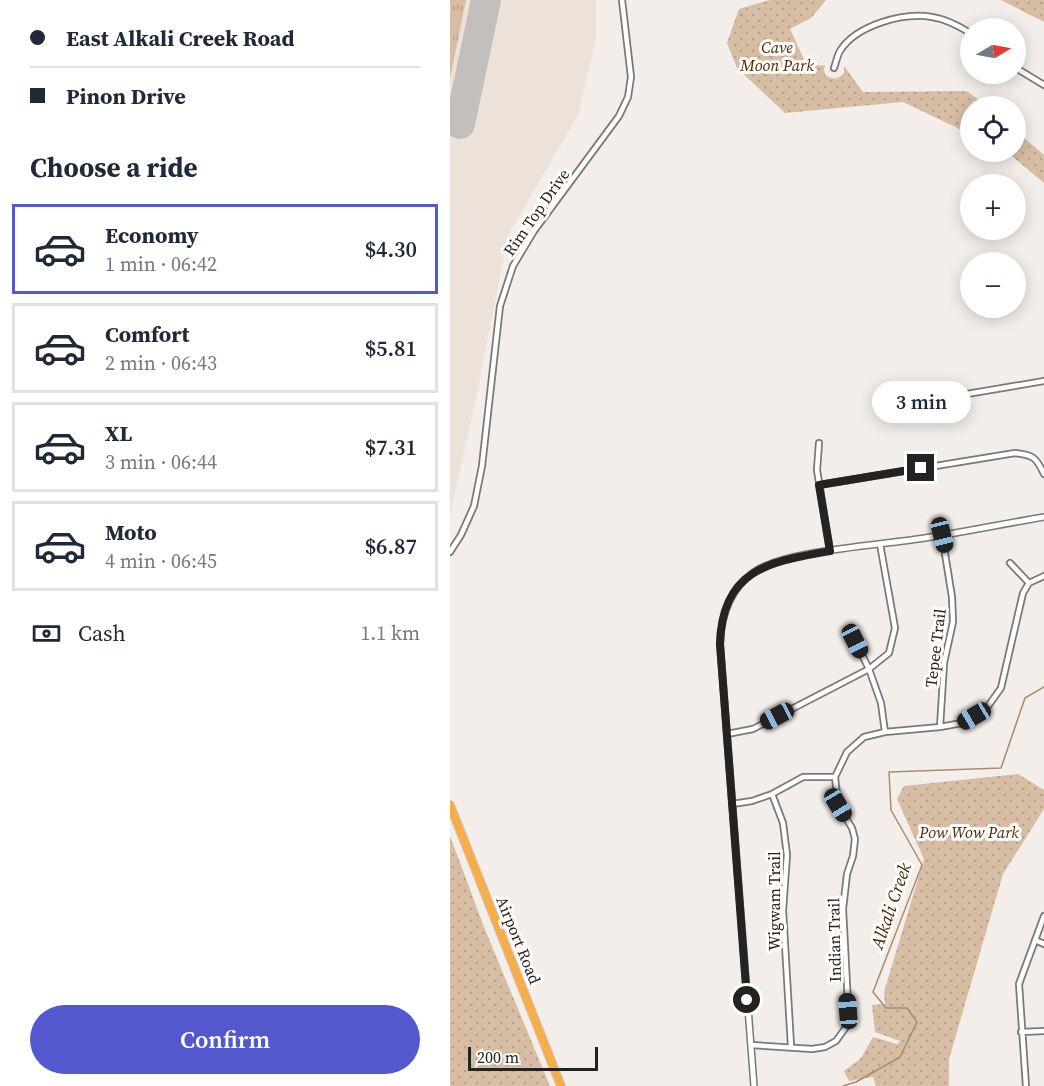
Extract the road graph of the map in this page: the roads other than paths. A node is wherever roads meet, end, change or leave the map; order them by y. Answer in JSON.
{"nodes":[{"id":1,"x":622,"y":0,"type":"edge"},
{"id":2,"x":960,"y":27,"type":"edge"},
{"id":3,"x":834,"y":68,"type":"dead end"},
{"id":4,"x":1026,"y":74,"type":"edge"},
{"id":5,"x":1044,"y":85,"type":"edge"},
{"id":6,"x":1044,"y":381,"type":"edge"},
{"id":7,"x":949,"y":397,"type":"dead end"},
{"id":8,"x":819,"y":443,"type":"dead end"},
{"id":9,"x":1044,"y":474,"type":"edge"},
{"id":10,"x":819,"y":485,"type":"junction"},
{"id":11,"x":1044,"y":517,"type":"edge"},
{"id":12,"x":942,"y":535,"type":"junction"},
{"id":13,"x":880,"y":544,"type":"junction"},
{"id":14,"x":830,"y":551,"type":"junction"},
{"id":15,"x":450,"y":552,"type":"edge"},
{"id":16,"x":1010,"y":562,"type":"dead end"},
{"id":17,"x":1044,"y":576,"type":"edge"},
{"id":18,"x":1029,"y":583,"type":"junction"},
{"id":19,"x":855,"y":641,"type":"dead end"},
{"id":20,"x":868,"y":669,"type":"junction"},
{"id":21,"x":940,"y":728,"type":"junction"},
{"id":22,"x":885,"y":732,"type":"junction"},
{"id":23,"x":727,"y":734,"type":"junction"},
{"id":24,"x":835,"y":777,"type":"junction"},
{"id":25,"x":772,"y":794,"type":"junction"},
{"id":26,"x":732,"y":804,"type":"junction"},
{"id":27,"x":450,"y":805,"type":"edge"},
{"id":28,"x":1044,"y":916,"type":"edge"},
{"id":29,"x":1035,"y":940,"type":"junction"},
{"id":30,"x":1044,"y":944,"type":"edge"},
{"id":31,"x":1044,"y":1031,"type":"edge"},
{"id":32,"x":1021,"y":1032,"type":"junction"},
{"id":33,"x":751,"y":1045,"type":"junction"},
{"id":34,"x":791,"y":1046,"type":"junction"},
{"id":35,"x":561,"y":1086,"type":"edge"},
{"id":36,"x":754,"y":1086,"type":"edge"},
{"id":37,"x":1026,"y":1086,"type":"edge"}],
"edges":[{"from":1,"to":15,"type":"street","name":"Rim Top Drive"},
{"from":2,"to":3,"type":"street"},
{"from":4,"to":5,"type":"street"},
{"from":6,"to":7,"type":"street"},
{"from":8,"to":10,"type":"street"},
{"from":9,"to":10,"type":"street"},
{"from":10,"to":14,"type":"street"},
{"from":11,"to":12,"type":"street"},
{"from":12,"to":13,"type":"street"},
{"from":12,"to":21,"type":"street","name":"Tepee Trail"},
{"from":13,"to":14,"type":"street"},
{"from":13,"to":20,"type":"street"},
{"from":14,"to":23,"type":"street"},
{"from":16,"to":18,"type":"street"},
{"from":17,"to":18,"type":"street"},
{"from":18,"to":21,"type":"street"},
{"from":19,"to":20,"type":"street"},
{"from":20,"to":22,"type":"street"},
{"from":20,"to":23,"type":"street"},
{"from":21,"to":22,"type":"street"},
{"from":22,"to":24,"type":"street"},
{"from":23,"to":26,"type":"street"},
{"from":24,"to":25,"type":"street"},
{"from":24,"to":34,"type":"street","name":"Indian Trail"},
{"from":25,"to":26,"type":"street"},
{"from":25,"to":34,"type":"street","name":"Wigwam Trail"},
{"from":26,"to":33,"type":"street"},
{"from":27,"to":35,"type":"highway","name":"Airport Road"},
{"from":28,"to":29,"type":"street"},
{"from":29,"to":30,"type":"street"},
{"from":29,"to":32,"type":"street"},
{"from":31,"to":32,"type":"street"},
{"from":32,"to":37,"type":"street"},
{"from":33,"to":34,"type":"street","name":"Indian Trail"},
{"from":33,"to":36,"type":"street"}]}
